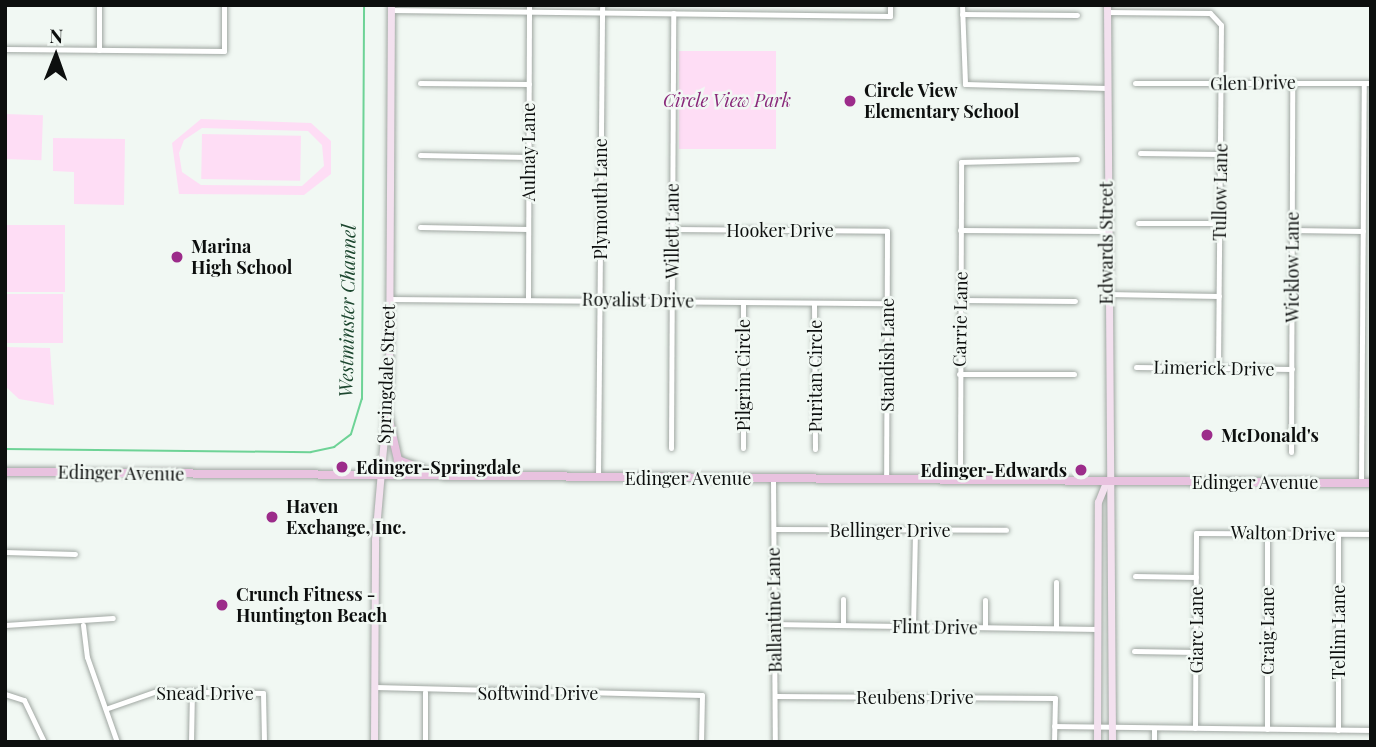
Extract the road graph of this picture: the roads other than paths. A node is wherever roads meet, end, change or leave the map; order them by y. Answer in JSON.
{"nodes":[{"id":1,"x":99,"y":5,"type":"edge"},
{"id":2,"x":225,"y":5,"type":"edge"},
{"id":3,"x":602,"y":5,"type":"edge"},
{"id":4,"x":890,"y":5,"type":"edge"},
{"id":5,"x":962,"y":5,"type":"edge"},
{"id":6,"x":391,"y":8,"type":"edge"},
{"id":7,"x":529,"y":8,"type":"edge"},
{"id":8,"x":1107,"y":9,"type":"edge"},
{"id":9,"x":1154,"y":9,"type":"edge"},
{"id":10,"x":602,"y":13,"type":"junction"},
{"id":11,"x":673,"y":13,"type":"junction"},
{"id":12,"x":962,"y":14,"type":"junction"},
{"id":13,"x":1077,"y":15,"type":"dead end"},
{"id":14,"x":5,"y":48,"type":"edge"},
{"id":15,"x":99,"y":50,"type":"junction"},
{"id":16,"x":1135,"y":82,"type":"dead end"},
{"id":17,"x":1292,"y":82,"type":"junction"},
{"id":18,"x":420,"y":83,"type":"dead end"},
{"id":19,"x":1367,"y":83,"type":"edge"},
{"id":20,"x":528,"y":84,"type":"junction"},
{"id":21,"x":1221,"y":84,"type":"junction"},
{"id":22,"x":1107,"y":88,"type":"junction"},
{"id":23,"x":1139,"y":153,"type":"dead end"},
{"id":24,"x":1220,"y":154,"type":"junction"},
{"id":25,"x":420,"y":155,"type":"dead end"},
{"id":26,"x":528,"y":157,"type":"junction"},
{"id":27,"x":1077,"y":159,"type":"dead end"},
{"id":28,"x":1138,"y":223,"type":"dead end"},
{"id":29,"x":1219,"y":223,"type":"junction"},
{"id":30,"x":420,"y":226,"type":"dead end"},
{"id":31,"x":528,"y":229,"type":"junction"},
{"id":32,"x":673,"y":229,"type":"junction"},
{"id":33,"x":960,"y":230,"type":"junction"},
{"id":34,"x":1291,"y":230,"type":"junction"},
{"id":35,"x":887,"y":231,"type":"joint"},
{"id":36,"x":1106,"y":231,"type":"junction"},
{"id":37,"x":1363,"y":231,"type":"junction"},
{"id":38,"x":1106,"y":294,"type":"junction"},
{"id":39,"x":1219,"y":296,"type":"junction"},
{"id":40,"x":389,"y":299,"type":"junction"},
{"id":41,"x":528,"y":299,"type":"junction"},
{"id":42,"x":600,"y":300,"type":"junction"},
{"id":43,"x":672,"y":300,"type":"junction"},
{"id":44,"x":960,"y":300,"type":"junction"},
{"id":45,"x":1075,"y":301,"type":"dead end"},
{"id":46,"x":743,"y":302,"type":"junction"},
{"id":47,"x":814,"y":303,"type":"junction"},
{"id":48,"x":887,"y":303,"type":"junction"},
{"id":49,"x":1362,"y":331,"type":"junction"},
{"id":50,"x":1371,"y":331,"type":"edge"},
{"id":51,"x":1136,"y":367,"type":"dead end"},
{"id":52,"x":1218,"y":368,"type":"junction"},
{"id":53,"x":1292,"y":369,"type":"junction"},
{"id":54,"x":959,"y":374,"type":"junction"},
{"id":55,"x":1074,"y":374,"type":"dead end"},
{"id":56,"x":387,"y":411,"type":"junction"},
{"id":57,"x":671,"y":448,"type":"dead end"},
{"id":58,"x":743,"y":448,"type":"dead end"},
{"id":59,"x":815,"y":449,"type":"dead end"},
{"id":60,"x":1291,"y":452,"type":"dead end"},
{"id":61,"x":5,"y":472,"type":"edge"},
{"id":62,"x":379,"y":476,"type":"junction"},
{"id":63,"x":438,"y":476,"type":"junction"},
{"id":64,"x":598,"y":477,"type":"junction"},
{"id":65,"x":773,"y":479,"type":"junction"},
{"id":66,"x":886,"y":480,"type":"junction"},
{"id":67,"x":960,"y":480,"type":"junction"},
{"id":68,"x":1106,"y":481,"type":"junction"},
{"id":69,"x":1366,"y":483,"type":"edge"},
{"id":70,"x":774,"y":529,"type":"junction"},
{"id":71,"x":915,"y":530,"type":"junction"},
{"id":72,"x":1006,"y":530,"type":"dead end"},
{"id":73,"x":1196,"y":533,"type":"joint"},
{"id":74,"x":1268,"y":533,"type":"junction"},
{"id":75,"x":1338,"y":534,"type":"junction"},
{"id":76,"x":1371,"y":534,"type":"edge"},
{"id":77,"x":5,"y":552,"type":"edge"},
{"id":78,"x":75,"y":554,"type":"dead end"},
{"id":79,"x":1135,"y":576,"type":"dead end"},
{"id":80,"x":1196,"y":577,"type":"junction"},
{"id":81,"x":1056,"y":582,"type":"dead end"},
{"id":82,"x":843,"y":599,"type":"dead end"},
{"id":83,"x":985,"y":600,"type":"dead end"},
{"id":84,"x":114,"y":618,"type":"dead end"},
{"id":85,"x":772,"y":624,"type":"junction"},
{"id":86,"x":5,"y":625,"type":"edge"},
{"id":87,"x":83,"y":625,"type":"junction"},
{"id":88,"x":843,"y":625,"type":"junction"},
{"id":89,"x":913,"y":626,"type":"junction"},
{"id":90,"x":985,"y":627,"type":"junction"},
{"id":91,"x":1056,"y":628,"type":"junction"},
{"id":92,"x":1098,"y":629,"type":"junction"},
{"id":93,"x":1134,"y":651,"type":"dead end"},
{"id":94,"x":1196,"y":652,"type":"junction"},
{"id":95,"x":375,"y":687,"type":"junction"},
{"id":96,"x":192,"y":691,"type":"junction"},
{"id":97,"x":425,"y":692,"type":"junction"},
{"id":98,"x":5,"y":694,"type":"edge"},
{"id":99,"x":776,"y":696,"type":"junction"},
{"id":100,"x":108,"y":708,"type":"junction"},
{"id":101,"x":1054,"y":726,"type":"junction"},
{"id":102,"x":1097,"y":727,"type":"junction"},
{"id":103,"x":1112,"y":727,"type":"junction"},
{"id":104,"x":1154,"y":728,"type":"junction"},
{"id":105,"x":1195,"y":728,"type":"junction"},
{"id":106,"x":1266,"y":729,"type":"junction"},
{"id":107,"x":1338,"y":730,"type":"junction"},
{"id":108,"x":1371,"y":730,"type":"edge"},
{"id":109,"x":44,"y":742,"type":"edge"},
{"id":110,"x":117,"y":742,"type":"edge"},
{"id":111,"x":191,"y":742,"type":"edge"},
{"id":112,"x":264,"y":742,"type":"edge"},
{"id":113,"x":374,"y":742,"type":"edge"},
{"id":114,"x":425,"y":742,"type":"edge"},
{"id":115,"x":701,"y":742,"type":"edge"},
{"id":116,"x":775,"y":742,"type":"edge"},
{"id":117,"x":1054,"y":742,"type":"edge"},
{"id":118,"x":1097,"y":742,"type":"edge"},
{"id":119,"x":1112,"y":742,"type":"edge"},
{"id":120,"x":1154,"y":742,"type":"edge"}],
"edges":[{"from":1,"to":15,"type":"street"},
{"from":2,"to":15,"type":"street"},
{"from":3,"to":10,"type":"street","name":"Plymouth Lane"},
{"from":4,"to":11,"type":"street"},
{"from":5,"to":12,"type":"street"},
{"from":6,"to":7,"type":"street"},
{"from":6,"to":40,"type":"main road","name":"Springdale Street"},
{"from":7,"to":10,"type":"street"},
{"from":7,"to":20,"type":"street","name":"Aulnay Lane"},
{"from":8,"to":9,"type":"street"},
{"from":8,"to":22,"type":"main road","name":"Edwards Street"},
{"from":9,"to":21,"type":"street","name":"Tullow Lane"},
{"from":10,"to":11,"type":"street"},
{"from":10,"to":42,"type":"street","name":"Plymouth Lane"},
{"from":11,"to":32,"type":"street","name":"Willett Lane"},
{"from":12,"to":13,"type":"street"},
{"from":12,"to":22,"type":"street"},
{"from":14,"to":15,"type":"street"},
{"from":16,"to":21,"type":"street","name":"Glen Drive"},
{"from":17,"to":19,"type":"street","name":"Glen Drive"},
{"from":17,"to":21,"type":"street","name":"Glen Drive"},
{"from":17,"to":34,"type":"street","name":"Wicklow Lane"},
{"from":18,"to":20,"type":"street"},
{"from":19,"to":37,"type":"street"},
{"from":20,"to":26,"type":"street","name":"Aulnay Lane"},
{"from":21,"to":24,"type":"street","name":"Tullow Lane"},
{"from":22,"to":36,"type":"main road","name":"Edwards Street"},
{"from":23,"to":24,"type":"street"},
{"from":24,"to":29,"type":"street","name":"Tullow Lane"},
{"from":25,"to":26,"type":"street"},
{"from":26,"to":31,"type":"street","name":"Aulnay Lane"},
{"from":27,"to":33,"type":"street","name":"Carrie Lane"},
{"from":28,"to":29,"type":"street"},
{"from":29,"to":39,"type":"street","name":"Tullow Lane"},
{"from":30,"to":31,"type":"street"},
{"from":31,"to":41,"type":"street","name":"Aulnay Lane"},
{"from":32,"to":35,"type":"street","name":"Hooker Drive"},
{"from":32,"to":43,"type":"street","name":"Willett Lane"},
{"from":33,"to":36,"type":"street"},
{"from":33,"to":44,"type":"street","name":"Carrie Lane"},
{"from":34,"to":37,"type":"street"},
{"from":34,"to":53,"type":"street","name":"Wicklow Lane"},
{"from":35,"to":48,"type":"street","name":"Standish Lane"},
{"from":36,"to":38,"type":"main road","name":"Edwards Street"},
{"from":37,"to":49,"type":"street"},
{"from":38,"to":39,"type":"street"},
{"from":38,"to":68,"type":"main road","name":"Edwards Street"},
{"from":39,"to":52,"type":"street","name":"Tullow Lane"},
{"from":40,"to":41,"type":"street","name":"Royalist Drive"},
{"from":40,"to":56,"type":"main road","name":"Springdale Street"},
{"from":41,"to":42,"type":"street","name":"Royalist Drive"},
{"from":42,"to":43,"type":"street","name":"Royalist Drive"},
{"from":42,"to":64,"type":"street","name":"Plymouth Lane"},
{"from":43,"to":46,"type":"street","name":"Royalist Drive"},
{"from":43,"to":57,"type":"street","name":"Willett Lane"},
{"from":44,"to":45,"type":"street"},
{"from":44,"to":54,"type":"street","name":"Carrie Lane"},
{"from":46,"to":47,"type":"street","name":"Royalist Drive"},
{"from":46,"to":58,"type":"street","name":"Pilgrim Circle"},
{"from":47,"to":48,"type":"street","name":"Royalist Drive"},
{"from":47,"to":59,"type":"street","name":"Puritan Circle"},
{"from":48,"to":66,"type":"street","name":"Standish Lane"},
{"from":49,"to":50,"type":"street"},
{"from":49,"to":69,"type":"street"},
{"from":51,"to":52,"type":"street","name":"Limerick Drive"},
{"from":52,"to":53,"type":"street","name":"Limerick Drive"},
{"from":53,"to":60,"type":"street","name":"Wicklow Lane"},
{"from":54,"to":55,"type":"street"},
{"from":54,"to":67,"type":"street","name":"Carrie Lane"},
{"from":56,"to":62,"type":"main road","name":"Springdale Street"},
{"from":56,"to":63,"type":"main road"},
{"from":61,"to":62,"type":"main road","name":"Edinger Avenue"},
{"from":62,"to":63,"type":"main road","name":"Edinger Avenue"},
{"from":62,"to":95,"type":"main road","name":"Springdale Street"},
{"from":63,"to":64,"type":"main road","name":"Edinger Avenue"},
{"from":64,"to":65,"type":"main road","name":"Edinger Avenue"},
{"from":65,"to":66,"type":"main road","name":"Edinger Avenue"},
{"from":65,"to":70,"type":"street","name":"Ballantine Lane"},
{"from":66,"to":67,"type":"main road","name":"Edinger Avenue"},
{"from":67,"to":68,"type":"main road","name":"Edinger Avenue"},
{"from":68,"to":69,"type":"main road","name":"Edinger Avenue"},
{"from":68,"to":92,"type":"main road","name":"Edwards Street"},
{"from":68,"to":103,"type":"main road","name":"Edwards Street"},
{"from":70,"to":71,"type":"street","name":"Bellinger Drive"},
{"from":70,"to":85,"type":"street","name":"Ballantine Lane"},
{"from":71,"to":72,"type":"street","name":"Bellinger Drive"},
{"from":71,"to":89,"type":"street"},
{"from":73,"to":74,"type":"street","name":"Walton Drive"},
{"from":73,"to":80,"type":"street","name":"Giarc Lane"},
{"from":74,"to":75,"type":"street","name":"Walton Drive"},
{"from":74,"to":106,"type":"street","name":"Craig Lane"},
{"from":75,"to":76,"type":"street","name":"Walton Drive"},
{"from":75,"to":107,"type":"street","name":"Tellim Lane"},
{"from":77,"to":78,"type":"street"},
{"from":79,"to":80,"type":"street"},
{"from":80,"to":94,"type":"street","name":"Giarc Lane"},
{"from":81,"to":91,"type":"street"},
{"from":82,"to":88,"type":"street"},
{"from":83,"to":90,"type":"street"},
{"from":84,"to":87,"type":"street"},
{"from":85,"to":88,"type":"street","name":"Flint Drive"},
{"from":85,"to":99,"type":"street","name":"Ballantine Lane"},
{"from":86,"to":87,"type":"street"},
{"from":87,"to":100,"type":"street"},
{"from":88,"to":89,"type":"street","name":"Flint Drive"},
{"from":89,"to":90,"type":"street","name":"Flint Drive"},
{"from":90,"to":91,"type":"street","name":"Flint Drive"},
{"from":91,"to":92,"type":"street","name":"Flint Drive"},
{"from":92,"to":102,"type":"main road","name":"Edwards Street"},
{"from":93,"to":94,"type":"street"},
{"from":94,"to":105,"type":"street","name":"Giarc Lane"},
{"from":95,"to":97,"type":"street","name":"Softwind Drive"},
{"from":95,"to":113,"type":"main road","name":"Springdale Street"},
{"from":96,"to":100,"type":"street","name":"Snead Drive"},
{"from":96,"to":111,"type":"street"},
{"from":96,"to":112,"type":"street","name":"Snead Drive"},
{"from":97,"to":114,"type":"street"},
{"from":97,"to":115,"type":"street","name":"Softwind Drive"},
{"from":98,"to":109,"type":"street"},
{"from":99,"to":101,"type":"street","name":"Reubens Drive"},
{"from":99,"to":116,"type":"street","name":"Ballantine Lane"},
{"from":100,"to":110,"type":"street"},
{"from":101,"to":102,"type":"street"},
{"from":101,"to":117,"type":"street"},
{"from":102,"to":103,"type":"street"},
{"from":102,"to":118,"type":"main road","name":"Edwards Street"},
{"from":103,"to":104,"type":"street"},
{"from":103,"to":119,"type":"main road","name":"Edwards Street"},
{"from":104,"to":105,"type":"street"},
{"from":104,"to":120,"type":"street"},
{"from":105,"to":106,"type":"street"},
{"from":106,"to":107,"type":"street"},
{"from":107,"to":108,"type":"street"}]}
